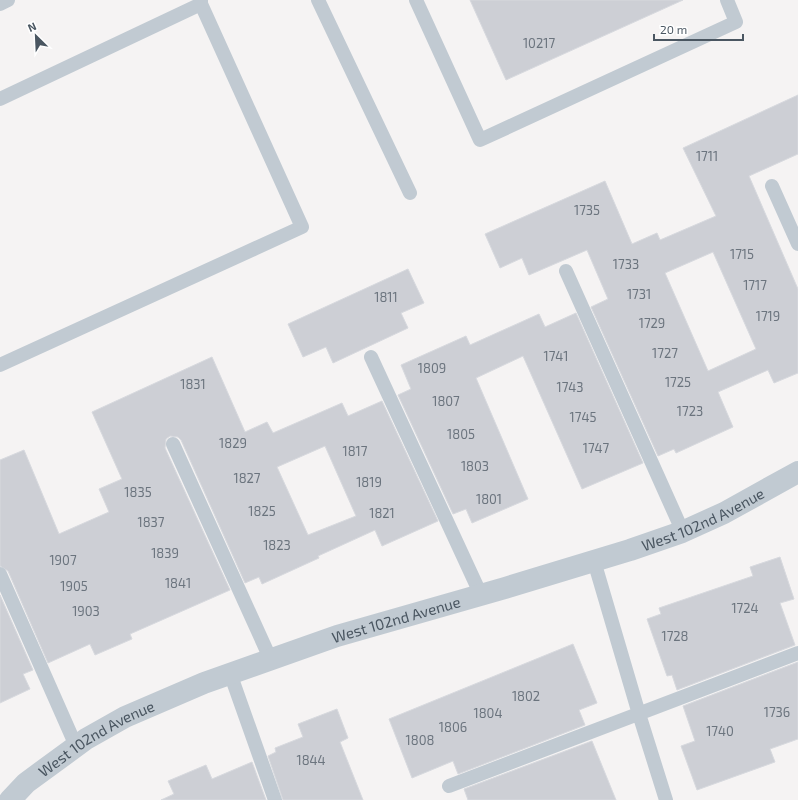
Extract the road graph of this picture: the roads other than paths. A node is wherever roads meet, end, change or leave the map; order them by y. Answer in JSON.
{"nodes":[{"id":1,"x":8,"y":0,"type":"edge"},
{"id":2,"x":318,"y":0,"type":"edge"},
{"id":3,"x":416,"y":0,"type":"edge"},
{"id":4,"x":727,"y":0,"type":"edge"},
{"id":5,"x":201,"y":2,"type":"edge"},
{"id":6,"x":0,"y":4,"type":"edge"},
{"id":7,"x":0,"y":99,"type":"edge"},
{"id":8,"x":772,"y":186,"type":"dead end"},
{"id":9,"x":410,"y":193,"type":"dead end"},
{"id":10,"x":798,"y":244,"type":"edge"},
{"id":11,"x":566,"y":271,"type":"dead end"},
{"id":12,"x":371,"y":357,"type":"dead end"},
{"id":13,"x":0,"y":365,"type":"edge"},
{"id":14,"x":173,"y":444,"type":"dead end"},
{"id":15,"x":798,"y":472,"type":"edge"},
{"id":16,"x":682,"y":530,"type":"junction"},
{"id":17,"x":594,"y":561,"type":"junction"},
{"id":18,"x":0,"y":574,"type":"edge"},
{"id":19,"x":481,"y":595,"type":"junction"},
{"id":20,"x":798,"y":654,"type":"edge"},
{"id":21,"x":270,"y":658,"type":"junction"},
{"id":22,"x":230,"y":673,"type":"junction"},
{"id":23,"x":638,"y":714,"type":"junction"},
{"id":24,"x":76,"y":746,"type":"junction"},
{"id":25,"x":449,"y":786,"type":"dead end"},
{"id":26,"x":10,"y":800,"type":"edge"},
{"id":27,"x":275,"y":800,"type":"edge"},
{"id":28,"x":666,"y":800,"type":"edge"}],
"edges":[{"from":1,"to":6,"type":"lane"},
{"from":2,"to":9,"type":"lane"},
{"from":3,"to":4,"type":"lane"},
{"from":5,"to":7,"type":"lane"},
{"from":5,"to":13,"type":"lane"},
{"from":8,"to":10,"type":"lane"},
{"from":11,"to":16,"type":"lane"},
{"from":12,"to":19,"type":"lane"},
{"from":14,"to":21,"type":"lane"},
{"from":15,"to":16,"type":"street","name":"West 102nd Avenue"},
{"from":16,"to":17,"type":"street","name":"West 102nd Avenue"},
{"from":17,"to":19,"type":"street","name":"West 102nd Avenue"},
{"from":17,"to":23,"type":"lane"},
{"from":18,"to":24,"type":"lane"},
{"from":19,"to":21,"type":"street","name":"West 102nd Avenue"},
{"from":20,"to":23,"type":"lane"},
{"from":21,"to":22,"type":"street","name":"West 102nd Avenue"},
{"from":22,"to":24,"type":"street","name":"West 102nd Avenue"},
{"from":22,"to":27,"type":"lane"},
{"from":23,"to":25,"type":"lane"},
{"from":23,"to":28,"type":"lane"},
{"from":24,"to":26,"type":"street","name":"West 102nd Avenue"}]}
